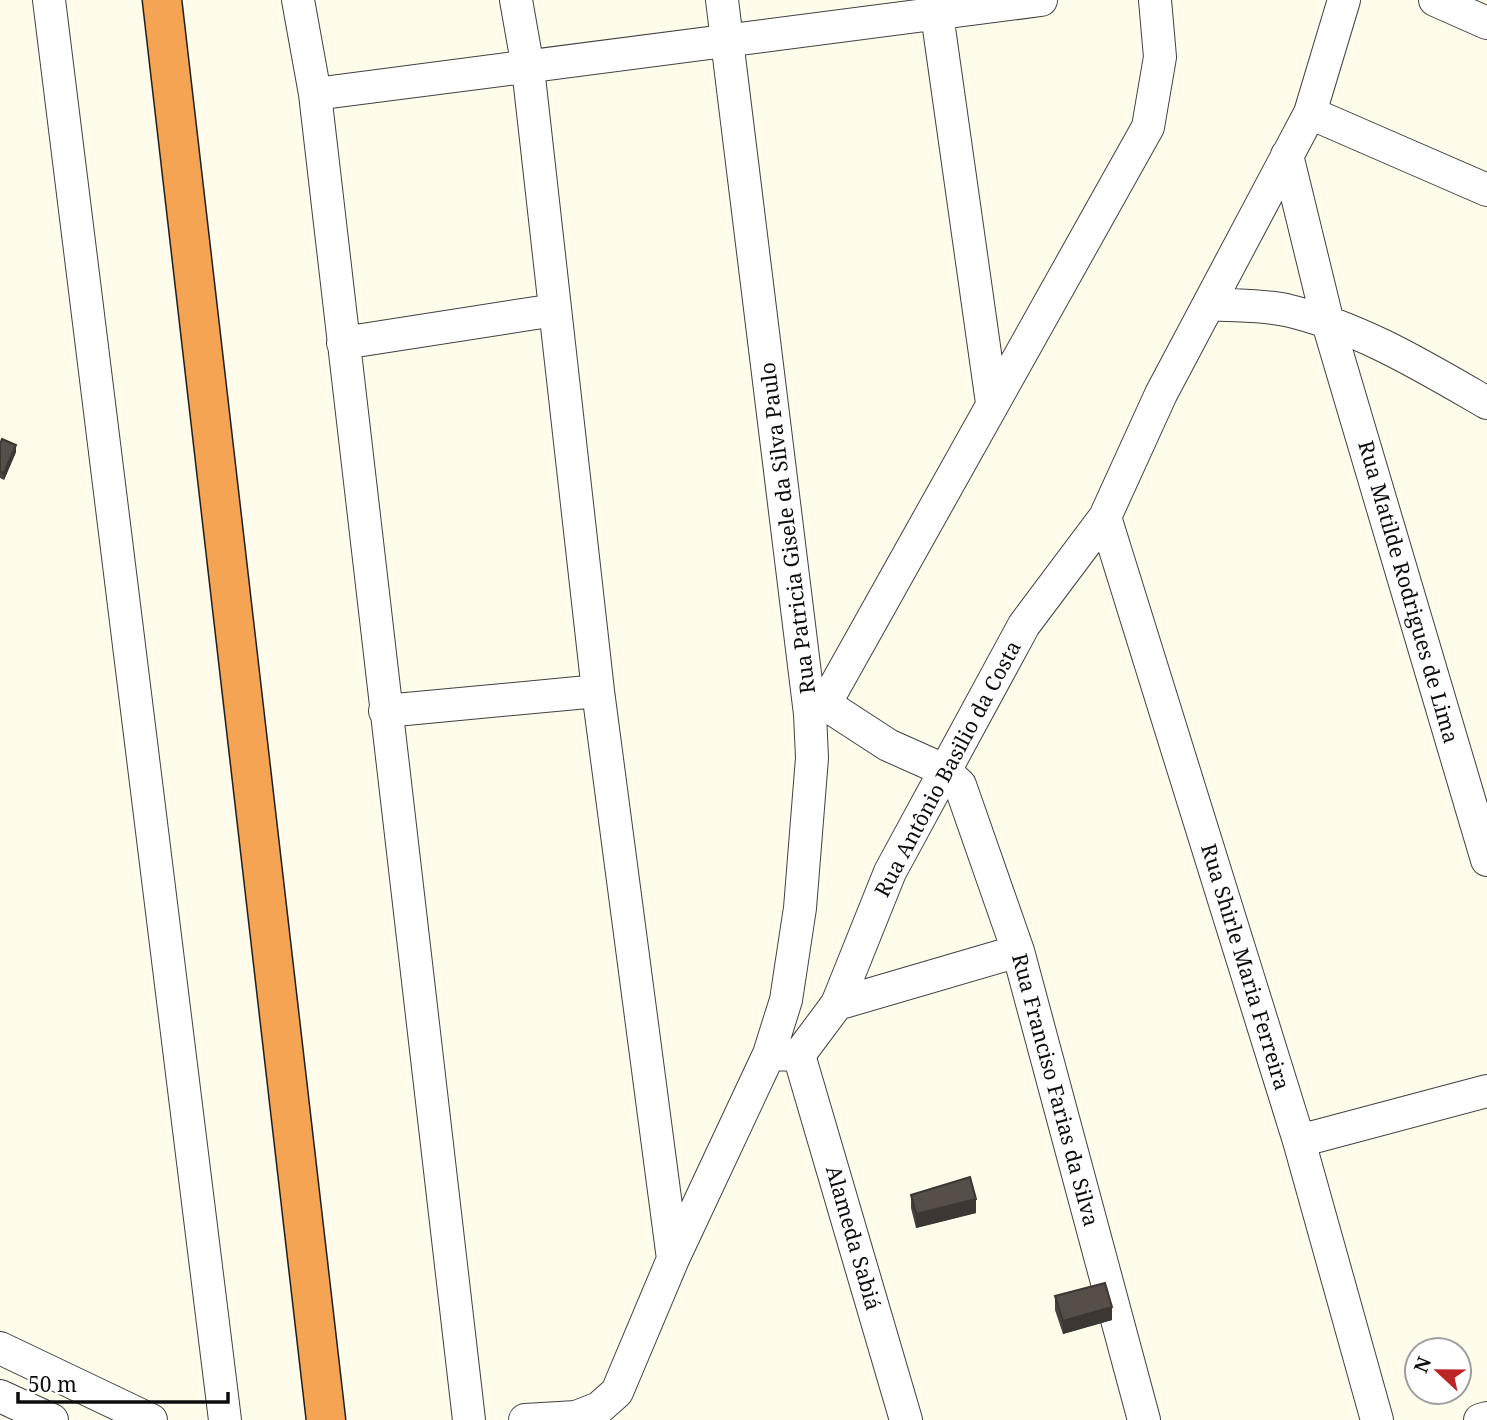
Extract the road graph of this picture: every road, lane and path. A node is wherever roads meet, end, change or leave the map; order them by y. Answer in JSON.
{"nodes":[{"id":1,"x":49,"y":0,"type":"edge"},
{"id":2,"x":162,"y":0,"type":"edge"},
{"id":3,"x":298,"y":0,"type":"edge"},
{"id":4,"x":516,"y":0,"type":"edge"},
{"id":5,"x":722,"y":0,"type":"edge"},
{"id":6,"x":1041,"y":0,"type":"edge"},
{"id":7,"x":1155,"y":0,"type":"edge"},
{"id":8,"x":1344,"y":0,"type":"edge"},
{"id":9,"x":1435,"y":0,"type":"edge"},
{"id":10,"x":936,"y":7,"type":"edge"},
{"id":11,"x":1487,"y":23,"type":"edge"},
{"id":12,"x":729,"y":43,"type":"junction"},
{"id":13,"x":528,"y":68,"type":"junction"},
{"id":14,"x":315,"y":94,"type":"junction"},
{"id":15,"x":1310,"y":113,"type":"junction"},
{"id":16,"x":1287,"y":155,"type":"junction"},
{"id":17,"x":1487,"y":190,"type":"edge"},
{"id":18,"x":1210,"y":304,"type":"junction"},
{"id":19,"x":555,"y":310,"type":"junction"},
{"id":20,"x":1328,"y":323,"type":"junction"},
{"id":21,"x":344,"y":343,"type":"junction"},
{"id":22,"x":992,"y":403,"type":"junction"},
{"id":23,"x":1487,"y":404,"type":"edge"},
{"id":24,"x":1105,"y":517,"type":"junction"},
{"id":25,"x":598,"y":691,"type":"junction"},
{"id":26,"x":818,"y":709,"type":"junction"},
{"id":27,"x":385,"y":711,"type":"junction"},
{"id":28,"x":944,"y":770,"type":"junction"},
{"id":29,"x":1487,"y":860,"type":"edge"},
{"id":30,"x":1018,"y":951,"type":"junction"},
{"id":31,"x":837,"y":1004,"type":"junction"},
{"id":32,"x":784,"y":1055,"type":"junction"},
{"id":33,"x":1487,"y":1091,"type":"edge"},
{"id":34,"x":1298,"y":1141,"type":"junction"},
{"id":35,"x":673,"y":1259,"type":"junction"},
{"id":36,"x":0,"y":1348,"type":"edge"},
{"id":37,"x":0,"y":1395,"type":"edge"},
{"id":38,"x":1487,"y":1418,"type":"edge"},
{"id":39,"x":52,"y":1420,"type":"edge"},
{"id":40,"x":151,"y":1420,"type":"edge"},
{"id":41,"x":225,"y":1420,"type":"edge"},
{"id":42,"x":326,"y":1420,"type":"edge"},
{"id":43,"x":469,"y":1420,"type":"edge"},
{"id":44,"x":525,"y":1420,"type":"edge"},
{"id":45,"x":906,"y":1420,"type":"edge"},
{"id":46,"x":1144,"y":1420,"type":"edge"},
{"id":47,"x":1377,"y":1420,"type":"edge"},
{"id":48,"x":1480,"y":1420,"type":"edge"}],
"edges":[{"from":1,"to":41,"type":"street"},
{"from":2,"to":42,"type":"highway"},
{"from":3,"to":14,"type":"street"},
{"from":4,"to":13,"type":"street"},
{"from":5,"to":12,"type":"street","name":"Rua Patricia Gisele da Silva Paulo"},
{"from":6,"to":10,"type":"street"},
{"from":7,"to":22,"type":"street"},
{"from":8,"to":15,"type":"street","name":"Rua Antônio Basilio da Costa"},
{"from":9,"to":11,"type":"street"},
{"from":10,"to":12,"type":"street"},
{"from":10,"to":22,"type":"street"},
{"from":12,"to":13,"type":"street"},
{"from":12,"to":26,"type":"street","name":"Rua Patricia Gisele da Silva Paulo"},
{"from":13,"to":14,"type":"street"},
{"from":13,"to":19,"type":"street"},
{"from":14,"to":21,"type":"street"},
{"from":15,"to":16,"type":"street","name":"Rua Antônio Basilio da Costa"},
{"from":15,"to":17,"type":"street"},
{"from":16,"to":18,"type":"street","name":"Rua Antônio Basilio da Costa"},
{"from":16,"to":20,"type":"street","name":"Rua Matilde Rodrigues de Lima"},
{"from":18,"to":20,"type":"street"},
{"from":18,"to":24,"type":"street","name":"Rua Antônio Basilio da Costa"},
{"from":19,"to":21,"type":"street"},
{"from":19,"to":25,"type":"street"},
{"from":20,"to":23,"type":"street"},
{"from":20,"to":29,"type":"street","name":"Rua Matilde Rodrigues de Lima"},
{"from":21,"to":27,"type":"street"},
{"from":22,"to":26,"type":"street"},
{"from":24,"to":28,"type":"street","name":"Rua Antônio Basilio da Costa"},
{"from":24,"to":34,"type":"street","name":"Rua Shirle Maria Ferreira"},
{"from":25,"to":27,"type":"street"},
{"from":25,"to":35,"type":"street"},
{"from":26,"to":28,"type":"street"},
{"from":26,"to":32,"type":"street","name":"Rua Patricia Gisele da Silva Paulo"},
{"from":27,"to":43,"type":"street"},
{"from":28,"to":30,"type":"street","name":"Rua Franciso Farias da Silva"},
{"from":28,"to":31,"type":"street","name":"Rua Antônio Basilio da Costa"},
{"from":30,"to":31,"type":"street"},
{"from":30,"to":46,"type":"street","name":"Rua Franciso Farias da Silva"},
{"from":31,"to":32,"type":"street","name":"Rua Antônio Basilio da Costa"},
{"from":32,"to":35,"type":"street","name":"Rua Antônio Basilio da Costa"},
{"from":32,"to":45,"type":"street","name":"Alameda Sabiá"},
{"from":33,"to":34,"type":"street"},
{"from":34,"to":47,"type":"street","name":"Rua Shirle Maria Ferreira"},
{"from":35,"to":44,"type":"street","name":"Rua Antônio Basilio da Costa"},
{"from":36,"to":40,"type":"street"},
{"from":37,"to":39,"type":"street"},
{"from":38,"to":48,"type":"street"}]}
